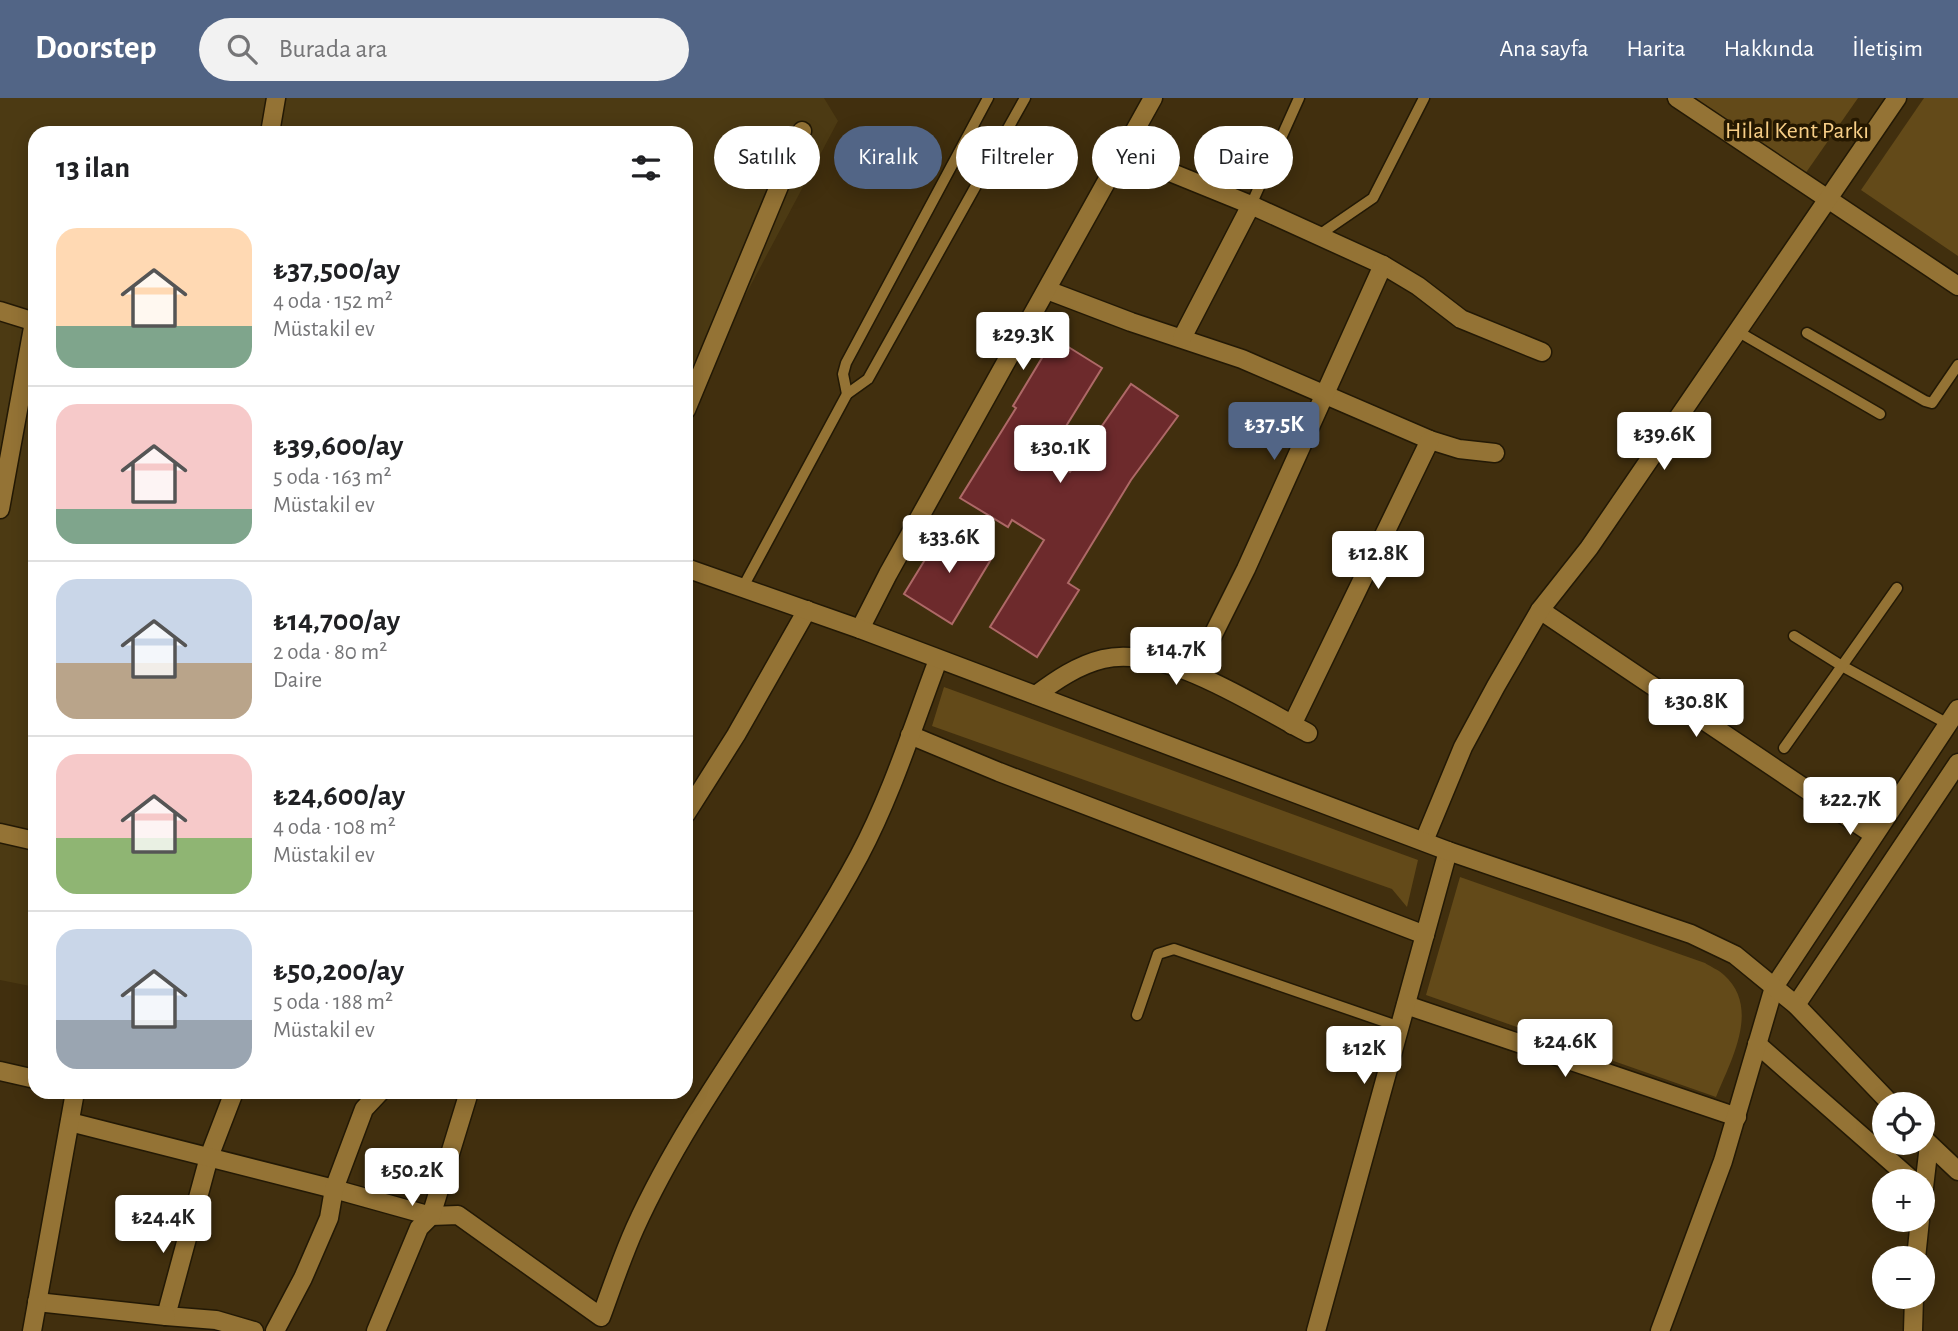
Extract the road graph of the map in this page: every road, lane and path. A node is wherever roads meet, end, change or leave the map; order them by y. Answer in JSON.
{"nodes":[{"id":1,"x":276,"y":98,"type":"edge"},
{"id":2,"x":988,"y":98,"type":"edge"},
{"id":3,"x":1025,"y":98,"type":"edge"},
{"id":4,"x":1153,"y":98,"type":"edge"},
{"id":5,"x":1299,"y":98,"type":"edge"},
{"id":6,"x":1424,"y":98,"type":"edge"},
{"id":7,"x":1676,"y":98,"type":"edge"},
{"id":8,"x":1897,"y":98,"type":"edge"},
{"id":9,"x":271,"y":126,"type":"edge"},
{"id":10,"x":1138,"y":126,"type":"edge"},
{"id":11,"x":1180,"y":176,"type":"edge"},
{"id":12,"x":778,"y":189,"type":"edge"},
{"id":13,"x":1103,"y":189,"type":"edge"},
{"id":14,"x":1828,"y":199,"type":"junction"},
{"id":15,"x":1251,"y":205,"type":"junction"},
{"id":16,"x":1318,"y":236,"type":"junction"},
{"id":17,"x":1383,"y":265,"type":"junction"},
{"id":18,"x":1958,"y":286,"type":"edge"},
{"id":19,"x":1046,"y":290,"type":"junction"},
{"id":20,"x":0,"y":311,"type":"edge"},
{"id":21,"x":28,"y":320,"type":"edge"},
{"id":22,"x":1737,"y":331,"type":"junction"},
{"id":23,"x":1807,"y":333,"type":"dead end"},
{"id":24,"x":1182,"y":338,"type":"junction"},
{"id":25,"x":1542,"y":352,"type":"dead end"},
{"id":26,"x":28,"y":359,"type":"edge"},
{"id":27,"x":1958,"y":365,"type":"edge"},
{"id":28,"x":693,"y":393,"type":"edge"},
{"id":29,"x":847,"y":394,"type":"junction"},
{"id":30,"x":1327,"y":394,"type":"junction"},
{"id":31,"x":1881,"y":414,"type":"dead end"},
{"id":32,"x":1430,"y":440,"type":"junction"},
{"id":33,"x":1495,"y":453,"type":"dead end"},
{"id":34,"x":0,"y":509,"type":"edge"},
{"id":35,"x":693,"y":570,"type":"edge"},
{"id":36,"x":743,"y":587,"type":"junction"},
{"id":37,"x":1898,"y":588,"type":"dead end"},
{"id":38,"x":807,"y":610,"type":"junction"},
{"id":39,"x":1540,"y":610,"type":"junction"},
{"id":40,"x":860,"y":629,"type":"junction"},
{"id":41,"x":1794,"y":636,"type":"dead end"},
{"id":42,"x":938,"y":660,"type":"junction"},
{"id":43,"x":1842,"y":666,"type":"junction"},
{"id":44,"x":1194,"y":673,"type":"junction"},
{"id":45,"x":1036,"y":695,"type":"junction"},
{"id":46,"x":1958,"y":709,"type":"edge"},
{"id":47,"x":1948,"y":724,"type":"junction"},
{"id":48,"x":910,"y":734,"type":"junction"},
{"id":49,"x":1784,"y":748,"type":"dead end"},
{"id":50,"x":1958,"y":763,"type":"edge"},
{"id":51,"x":693,"y":803,"type":"edge"},
{"id":52,"x":0,"y":834,"type":"edge"},
{"id":53,"x":1874,"y":835,"type":"junction"},
{"id":54,"x":28,"y":840,"type":"edge"},
{"id":55,"x":1423,"y":841,"type":"junction"},
{"id":56,"x":1448,"y":851,"type":"junction"},
{"id":57,"x":1425,"y":935,"type":"junction"},
{"id":58,"x":1774,"y":987,"type":"junction"},
{"id":59,"x":1797,"y":1004,"type":"junction"},
{"id":60,"x":1406,"y":1005,"type":"junction"},
{"id":61,"x":1138,"y":1015,"type":"dead end"},
{"id":62,"x":1400,"y":1027,"type":"junction"},
{"id":63,"x":1757,"y":1044,"type":"junction"},
{"id":64,"x":0,"y":1071,"type":"edge"},
{"id":65,"x":28,"y":1077,"type":"edge"},
{"id":66,"x":1880,"y":1092,"type":"edge"},
{"id":67,"x":74,"y":1099,"type":"edge"},
{"id":68,"x":231,"y":1099,"type":"edge"},
{"id":69,"x":373,"y":1099,"type":"edge"},
{"id":70,"x":467,"y":1099,"type":"edge"},
{"id":71,"x":1737,"y":1117,"type":"junction"},
{"id":72,"x":70,"y":1122,"type":"junction"},
{"id":73,"x":1935,"y":1149,"type":"edge"},
{"id":74,"x":209,"y":1157,"type":"junction"},
{"id":75,"x":1899,"y":1169,"type":"edge"},
{"id":76,"x":1958,"y":1171,"type":"edge"},
{"id":77,"x":334,"y":1189,"type":"junction"},
{"id":78,"x":431,"y":1216,"type":"junction"},
{"id":79,"x":37,"y":1302,"type":"junction"},
{"id":80,"x":1914,"y":1309,"type":"edge"},
{"id":81,"x":166,"y":1316,"type":"junction"},
{"id":82,"x":599,"y":1324,"type":"edge"},
{"id":83,"x":32,"y":1331,"type":"edge"},
{"id":84,"x":254,"y":1331,"type":"edge"},
{"id":85,"x":275,"y":1331,"type":"edge"},
{"id":86,"x":376,"y":1331,"type":"edge"},
{"id":87,"x":1317,"y":1331,"type":"edge"},
{"id":88,"x":1660,"y":1331,"type":"edge"},
{"id":89,"x":1913,"y":1331,"type":"edge"}],
"edges":[{"from":1,"to":9,"type":"street"},
{"from":2,"to":29,"type":"lane"},
{"from":3,"to":29,"type":"lane"},
{"from":4,"to":10,"type":"street"},
{"from":5,"to":15,"type":"lane"},
{"from":6,"to":16,"type":"lane"},
{"from":7,"to":14,"type":"street"},
{"from":8,"to":14,"type":"street"},
{"from":11,"to":15,"type":"street"},
{"from":12,"to":28,"type":"street"},
{"from":13,"to":19,"type":"street"},
{"from":14,"to":18,"type":"street"},
{"from":14,"to":22,"type":"street"},
{"from":15,"to":16,"type":"street"},
{"from":15,"to":24,"type":"street"},
{"from":16,"to":17,"type":"street"},
{"from":17,"to":25,"type":"street"},
{"from":17,"to":30,"type":"street"},
{"from":19,"to":24,"type":"street"},
{"from":19,"to":40,"type":"street"},
{"from":20,"to":21,"type":"street"},
{"from":22,"to":31,"type":"lane"},
{"from":22,"to":39,"type":"street"},
{"from":23,"to":27,"type":"lane"},
{"from":24,"to":30,"type":"street"},
{"from":26,"to":34,"type":"street"},
{"from":29,"to":36,"type":"lane"},
{"from":30,"to":32,"type":"street"},
{"from":30,"to":44,"type":"street"},
{"from":32,"to":33,"type":"street"},
{"from":32,"to":44,"type":"street"},
{"from":35,"to":36,"type":"street"},
{"from":36,"to":38,"type":"street"},
{"from":37,"to":43,"type":"lane"},
{"from":38,"to":40,"type":"street"},
{"from":38,"to":51,"type":"street"},
{"from":39,"to":53,"type":"street"},
{"from":39,"to":55,"type":"street"},
{"from":40,"to":42,"type":"street"},
{"from":41,"to":43,"type":"lane"},
{"from":42,"to":45,"type":"street"},
{"from":42,"to":48,"type":"street"},
{"from":43,"to":47,"type":"lane"},
{"from":43,"to":49,"type":"lane"},
{"from":44,"to":45,"type":"street"},
{"from":45,"to":55,"type":"street"},
{"from":46,"to":47,"type":"street"},
{"from":47,"to":53,"type":"street"},
{"from":48,"to":57,"type":"street"},
{"from":48,"to":82,"type":"street"},
{"from":50,"to":59,"type":"street"},
{"from":52,"to":54,"type":"street"},
{"from":53,"to":58,"type":"street"},
{"from":55,"to":56,"type":"street"},
{"from":56,"to":57,"type":"street"},
{"from":56,"to":58,"type":"street"},
{"from":57,"to":60,"type":"street"},
{"from":58,"to":59,"type":"street"},
{"from":58,"to":63,"type":"street"},
{"from":59,"to":66,"type":"street"},
{"from":60,"to":62,"type":"street"},
{"from":60,"to":71,"type":"street"},
{"from":61,"to":62,"type":"lane"},
{"from":62,"to":87,"type":"street"},
{"from":63,"to":71,"type":"street"},
{"from":63,"to":75,"type":"street"},
{"from":64,"to":65,"type":"street"},
{"from":67,"to":72,"type":"street"},
{"from":68,"to":74,"type":"street"},
{"from":69,"to":77,"type":"street"},
{"from":70,"to":78,"type":"street"},
{"from":71,"to":88,"type":"street"},
{"from":72,"to":74,"type":"street"},
{"from":72,"to":79,"type":"street"},
{"from":73,"to":76,"type":"street"},
{"from":74,"to":77,"type":"street"},
{"from":74,"to":81,"type":"street"},
{"from":77,"to":78,"type":"street"},
{"from":77,"to":85,"type":"street"},
{"from":78,"to":82,"type":"street"},
{"from":78,"to":86,"type":"street"},
{"from":79,"to":81,"type":"street"},
{"from":79,"to":83,"type":"street"},
{"from":80,"to":89,"type":"street"},
{"from":81,"to":84,"type":"street"}]}
